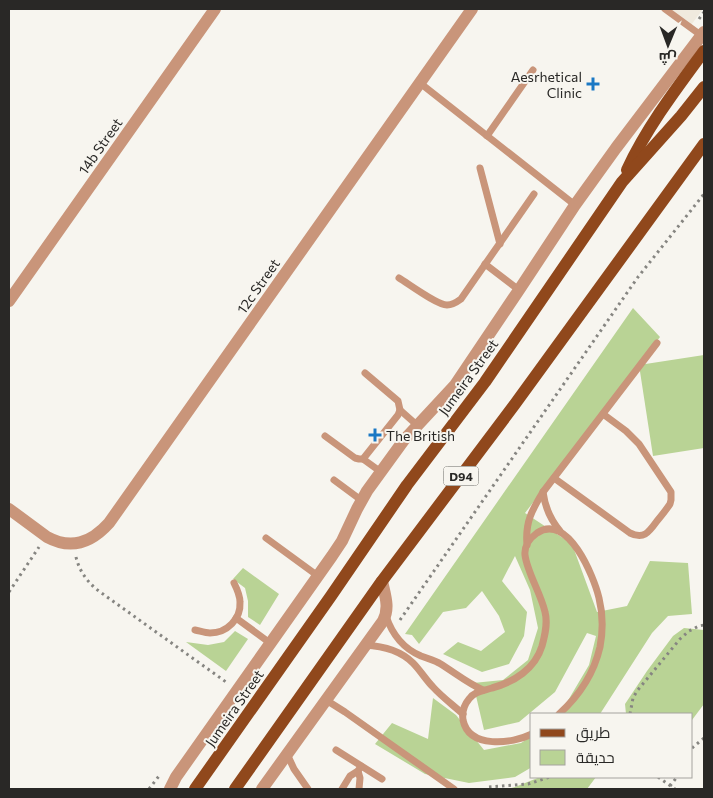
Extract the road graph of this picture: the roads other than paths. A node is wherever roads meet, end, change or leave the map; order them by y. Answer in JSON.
{"nodes":[{"id":1,"x":215,"y":9,"type":"edge"},
{"id":2,"x":472,"y":9,"type":"edge"},
{"id":3,"x":665,"y":9,"type":"edge"},
{"id":4,"x":703,"y":34,"type":"edge"},
{"id":5,"x":704,"y":51,"type":"edge"},
{"id":6,"x":533,"y":70,"type":"dead end"},
{"id":7,"x":420,"y":83,"type":"junction"},
{"id":8,"x":704,"y":87,"type":"edge"},
{"id":9,"x":487,"y":136,"type":"junction"},
{"id":10,"x":704,"y":144,"type":"edge"},
{"id":11,"x":704,"y":150,"type":"edge"},
{"id":12,"x":690,"y":164,"type":"junction"},
{"id":13,"x":480,"y":168,"type":"dead end"},
{"id":14,"x":622,"y":182,"type":"junction"},
{"id":15,"x":534,"y":194,"type":"dead end"},
{"id":16,"x":574,"y":205,"type":"junction"},
{"id":17,"x":500,"y":244,"type":"junction"},
{"id":18,"x":485,"y":264,"type":"junction"},
{"id":19,"x":399,"y":278,"type":"dead end"},
{"id":20,"x":519,"y":290,"type":"junction"},
{"id":21,"x":9,"y":301,"type":"edge"},
{"id":22,"x":657,"y":343,"type":"dead end"},
{"id":23,"x":365,"y":373,"type":"dead end"},
{"id":24,"x":400,"y":410,"type":"junction"},
{"id":25,"x":603,"y":414,"type":"junction"},
{"id":26,"x":418,"y":426,"type":"junction"},
{"id":27,"x":325,"y":436,"type":"dead end"},
{"id":28,"x":363,"y":459,"type":"junction"},
{"id":29,"x":381,"y":472,"type":"junction"},
{"id":30,"x":554,"y":478,"type":"junction"},
{"id":31,"x":334,"y":480,"type":"dead end"},
{"id":32,"x":543,"y":492,"type":"junction"},
{"id":33,"x":361,"y":500,"type":"junction"},
{"id":34,"x":9,"y":509,"type":"edge"},
{"id":35,"x":560,"y":531,"type":"junction"},
{"id":36,"x":266,"y":538,"type":"dead end"},
{"id":37,"x":527,"y":545,"type":"junction"},
{"id":38,"x":318,"y":576,"type":"junction"},
{"id":39,"x":382,"y":581,"type":"junction"},
{"id":40,"x":234,"y":583,"type":"dead end"},
{"id":41,"x":386,"y":615,"type":"junction"},
{"id":42,"x":236,"y":618,"type":"junction"},
{"id":43,"x":195,"y":630,"type":"dead end"},
{"id":44,"x":270,"y":643,"type":"junction"},
{"id":45,"x":365,"y":645,"type":"junction"},
{"id":46,"x":420,"y":656,"type":"junction"},
{"id":47,"x":414,"y":664,"type":"junction"},
{"id":48,"x":484,"y":690,"type":"junction"},
{"id":49,"x":326,"y":700,"type":"junction"},
{"id":50,"x":560,"y":713,"type":"edge"},
{"id":51,"x":463,"y":714,"type":"junction"},
{"id":52,"x":530,"y":735,"type":"edge"},
{"id":53,"x":336,"y":750,"type":"dead end"},
{"id":54,"x":288,"y":754,"type":"junction"},
{"id":55,"x":359,"y":768,"type":"junction"},
{"id":56,"x":382,"y":779,"type":"dead end"},
{"id":57,"x":170,"y":789,"type":"edge"},
{"id":58,"x":195,"y":789,"type":"edge"},
{"id":59,"x":235,"y":789,"type":"edge"},
{"id":60,"x":262,"y":789,"type":"edge"},
{"id":61,"x":308,"y":789,"type":"edge"},
{"id":62,"x":342,"y":789,"type":"edge"},
{"id":63,"x":359,"y":789,"type":"edge"},
{"id":64,"x":454,"y":789,"type":"edge"}],
"edges":[{"from":1,"to":21,"type":"street","name":"14b Street"},
{"from":2,"to":7,"type":"street","name":"12c Street"},
{"from":3,"to":4,"type":"lane"},
{"from":4,"to":16,"type":"street"},
{"from":5,"to":14,"type":"main road"},
{"from":6,"to":9,"type":"lane"},
{"from":7,"to":9,"type":"lane"},
{"from":7,"to":34,"type":"street","name":"12c Street"},
{"from":8,"to":14,"type":"main road","name":"Jumeira Street","number":"D94"},
{"from":9,"to":16,"type":"lane"},
{"from":10,"to":12,"type":"main road","number":"D94"},
{"from":11,"to":12,"type":"main road"},
{"from":12,"to":39,"type":"main road","number":"D94"},
{"from":13,"to":17,"type":"lane"},
{"from":14,"to":58,"type":"main road","name":"Jumeira Street","number":"D94"},
{"from":15,"to":17,"type":"lane"},
{"from":16,"to":20,"type":"street"},
{"from":17,"to":18,"type":"lane"},
{"from":18,"to":19,"type":"lane"},
{"from":18,"to":20,"type":"lane"},
{"from":20,"to":26,"type":"street"},
{"from":22,"to":25,"type":"lane"},
{"from":23,"to":24,"type":"lane"},
{"from":24,"to":26,"type":"lane"},
{"from":24,"to":28,"type":"lane"},
{"from":25,"to":30,"type":"lane"},
{"from":25,"to":30,"type":"lane"},
{"from":26,"to":29,"type":"street"},
{"from":27,"to":28,"type":"lane"},
{"from":28,"to":29,"type":"lane"},
{"from":29,"to":33,"type":"street"},
{"from":30,"to":32,"type":"lane"},
{"from":31,"to":33,"type":"lane"},
{"from":32,"to":35,"type":"lane"},
{"from":32,"to":37,"type":"lane"},
{"from":33,"to":38,"type":"street"},
{"from":35,"to":37,"type":"lane"},
{"from":35,"to":50,"type":"lane"},
{"from":36,"to":38,"type":"lane"},
{"from":37,"to":48,"type":"lane"},
{"from":38,"to":44,"type":"street"},
{"from":39,"to":41,"type":"street"},
{"from":39,"to":59,"type":"main road","number":"D94"},
{"from":40,"to":42,"type":"lane"},
{"from":41,"to":45,"type":"street"},
{"from":41,"to":46,"type":"lane"},
{"from":42,"to":43,"type":"lane"},
{"from":42,"to":44,"type":"lane"},
{"from":44,"to":57,"type":"street"},
{"from":45,"to":47,"type":"lane"},
{"from":45,"to":49,"type":"street"},
{"from":46,"to":47,"type":"lane"},
{"from":46,"to":48,"type":"lane"},
{"from":47,"to":51,"type":"lane"},
{"from":48,"to":51,"type":"lane"},
{"from":49,"to":54,"type":"street"},
{"from":49,"to":64,"type":"lane"},
{"from":51,"to":52,"type":"lane"},
{"from":53,"to":55,"type":"lane"},
{"from":54,"to":60,"type":"street"},
{"from":54,"to":61,"type":"lane"},
{"from":55,"to":56,"type":"lane"},
{"from":55,"to":62,"type":"lane"},
{"from":55,"to":63,"type":"lane"}]}
